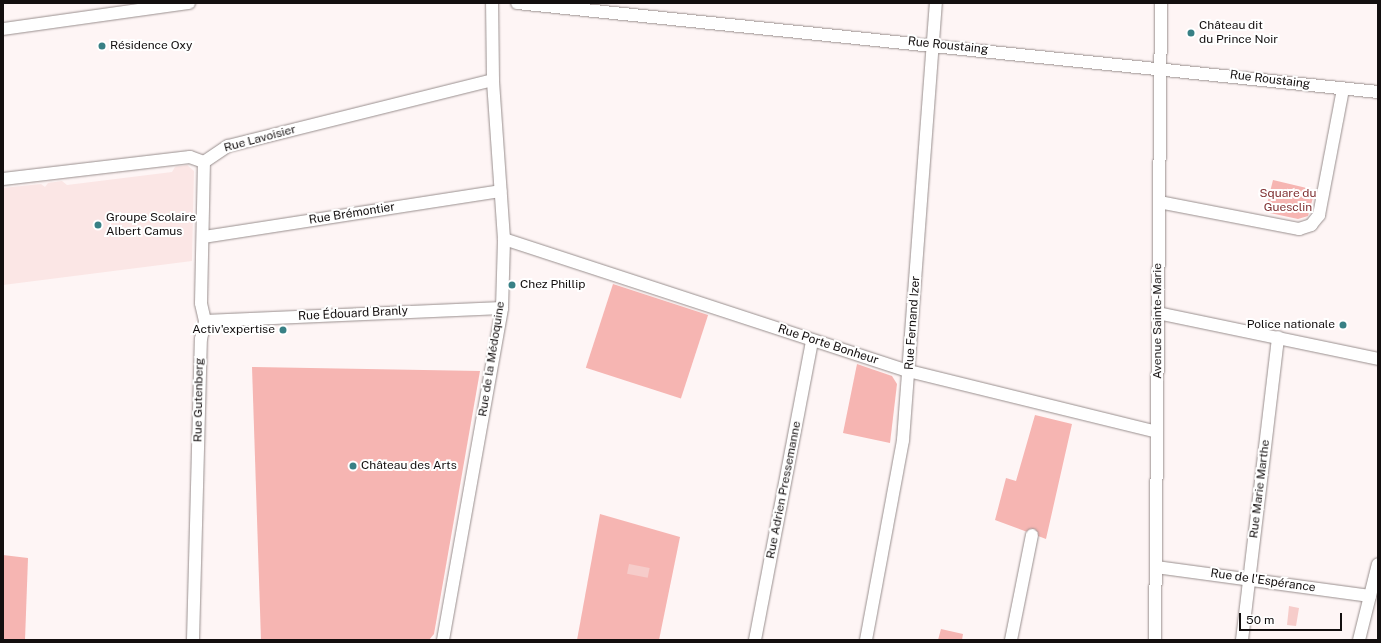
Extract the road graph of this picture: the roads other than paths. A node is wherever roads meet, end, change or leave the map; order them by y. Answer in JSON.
{"nodes":[{"id":1,"x":189,"y":3,"type":"edge"},
{"id":2,"x":492,"y":3,"type":"edge"},
{"id":3,"x":517,"y":3,"type":"edge"},
{"id":4,"x":936,"y":3,"type":"edge"},
{"id":5,"x":1161,"y":3,"type":"edge"},
{"id":6,"x":3,"y":29,"type":"edge"},
{"id":7,"x":933,"y":44,"type":"junction"},
{"id":8,"x":1159,"y":68,"type":"junction"},
{"id":9,"x":493,"y":80,"type":"junction"},
{"id":10,"x":1342,"y":89,"type":"junction"},
{"id":11,"x":1378,"y":92,"type":"edge"},
{"id":12,"x":204,"y":162,"type":"junction"},
{"id":13,"x":3,"y":179,"type":"edge"},
{"id":14,"x":500,"y":191,"type":"junction"},
{"id":15,"x":1159,"y":202,"type":"junction"},
{"id":16,"x":204,"y":237,"type":"junction"},
{"id":17,"x":504,"y":239,"type":"junction"},
{"id":18,"x":502,"y":308,"type":"junction"},
{"id":19,"x":1158,"y":313,"type":"junction"},
{"id":20,"x":205,"y":320,"type":"junction"},
{"id":21,"x":1278,"y":337,"type":"junction"},
{"id":22,"x":812,"y":340,"type":"junction"},
{"id":23,"x":1378,"y":359,"type":"edge"},
{"id":24,"x":910,"y":371,"type":"junction"},
{"id":25,"x":1157,"y":432,"type":"junction"},
{"id":26,"x":1032,"y":535,"type":"dead end"},
{"id":27,"x":1378,"y":564,"type":"edge"},
{"id":28,"x":1156,"y":567,"type":"junction"},
{"id":29,"x":1249,"y":579,"type":"junction"},
{"id":30,"x":1370,"y":596,"type":"junction"},
{"id":31,"x":193,"y":640,"type":"edge"},
{"id":32,"x":442,"y":640,"type":"edge"},
{"id":33,"x":755,"y":640,"type":"edge"},
{"id":34,"x":866,"y":640,"type":"edge"},
{"id":35,"x":1011,"y":640,"type":"edge"},
{"id":36,"x":1156,"y":640,"type":"edge"},
{"id":37,"x":1242,"y":640,"type":"edge"},
{"id":38,"x":1359,"y":640,"type":"edge"}],
"edges":[{"from":1,"to":6,"type":"street"},
{"from":2,"to":9,"type":"street","name":"Rue de la Médoquine"},
{"from":3,"to":7,"type":"street","name":"Rue Roustaing"},
{"from":4,"to":7,"type":"street","name":"Rue Fernand Izer"},
{"from":5,"to":8,"type":"street","name":"Avenue Sainte-Marie"},
{"from":7,"to":8,"type":"street","name":"Rue Roustaing"},
{"from":7,"to":24,"type":"street","name":"Rue Fernand Izer"},
{"from":8,"to":10,"type":"street","name":"Rue Roustaing"},
{"from":8,"to":15,"type":"street","name":"Avenue Sainte-Marie"},
{"from":9,"to":12,"type":"street","name":"Rue Lavoisier"},
{"from":9,"to":14,"type":"street","name":"Rue de la Médoquine"},
{"from":10,"to":11,"type":"street","name":"Rue Roustaing"},
{"from":10,"to":15,"type":"street"},
{"from":12,"to":13,"type":"street"},
{"from":12,"to":16,"type":"street","name":"Rue Gutenberg"},
{"from":14,"to":16,"type":"street","name":"Rue Brémontier"},
{"from":14,"to":17,"type":"street","name":"Rue de la Médoquine"},
{"from":15,"to":19,"type":"street","name":"Avenue Sainte-Marie"},
{"from":16,"to":20,"type":"street","name":"Rue Gutenberg"},
{"from":17,"to":18,"type":"street","name":"Rue de la Médoquine"},
{"from":17,"to":22,"type":"street","name":"Rue Porte Bonheur"},
{"from":18,"to":20,"type":"street","name":"Rue Édouard Branly"},
{"from":18,"to":32,"type":"street","name":"Rue de la Médoquine"},
{"from":19,"to":21,"type":"street"},
{"from":19,"to":25,"type":"street","name":"Avenue Sainte-Marie"},
{"from":20,"to":31,"type":"street","name":"Rue Gutenberg"},
{"from":21,"to":23,"type":"street"},
{"from":21,"to":29,"type":"street","name":"Rue Marie Marthe"},
{"from":22,"to":24,"type":"street","name":"Rue Porte Bonheur"},
{"from":22,"to":33,"type":"street","name":"Rue Adrien Pressemanne"},
{"from":24,"to":25,"type":"street","name":"Rue Porte Bonheur"},
{"from":24,"to":34,"type":"street","name":"Rue Fernand Izer"},
{"from":25,"to":28,"type":"street","name":"Avenue Sainte-Marie"},
{"from":26,"to":35,"type":"street"},
{"from":27,"to":30,"type":"street"},
{"from":28,"to":29,"type":"street","name":"Rue de l'Espérance"},
{"from":28,"to":36,"type":"street","name":"Avenue Sainte-Marie"},
{"from":29,"to":30,"type":"street","name":"Rue de l'Espérance"},
{"from":29,"to":37,"type":"street","name":"Rue Marie Marthe"},
{"from":30,"to":38,"type":"street"}]}
